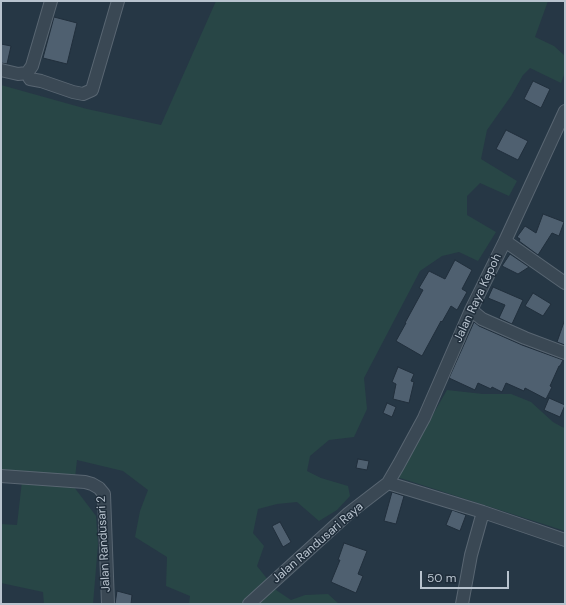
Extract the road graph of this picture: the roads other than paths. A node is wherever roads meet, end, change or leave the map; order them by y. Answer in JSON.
{"nodes":[{"id":1,"x":51,"y":1,"type":"edge"},
{"id":2,"x":118,"y":1,"type":"edge"},
{"id":3,"x":1,"y":70,"type":"edge"},
{"id":4,"x":27,"y":73,"type":"junction"},
{"id":5,"x":565,"y":111,"type":"edge"},
{"id":6,"x":505,"y":241,"type":"junction"},
{"id":7,"x":565,"y":283,"type":"edge"},
{"id":8,"x":471,"y":310,"type":"junction"},
{"id":9,"x":565,"y":353,"type":"edge"},
{"id":10,"x":1,"y":476,"type":"edge"},
{"id":11,"x":388,"y":484,"type":"junction"},
{"id":12,"x":483,"y":512,"type":"junction"},
{"id":13,"x":565,"y":540,"type":"edge"},
{"id":14,"x":108,"y":604,"type":"edge"},
{"id":15,"x":249,"y":604,"type":"edge"},
{"id":16,"x":462,"y":604,"type":"edge"}],
"edges":[{"from":1,"to":4,"type":"street"},
{"from":2,"to":4,"type":"street"},
{"from":3,"to":4,"type":"street"},
{"from":5,"to":6,"type":"street","name":"Jalan Raya Kepoh"},
{"from":6,"to":7,"type":"street"},
{"from":6,"to":8,"type":"street","name":"Jalan Raya Kepoh"},
{"from":8,"to":9,"type":"street"},
{"from":8,"to":11,"type":"street","name":"Jalan Raya Kepoh"},
{"from":10,"to":14,"type":"street","name":"Jalan Randusari 2"},
{"from":11,"to":12,"type":"street"},
{"from":11,"to":15,"type":"street","name":"Jalan Randusari Raya"},
{"from":12,"to":13,"type":"street"},
{"from":12,"to":16,"type":"street"}]}
